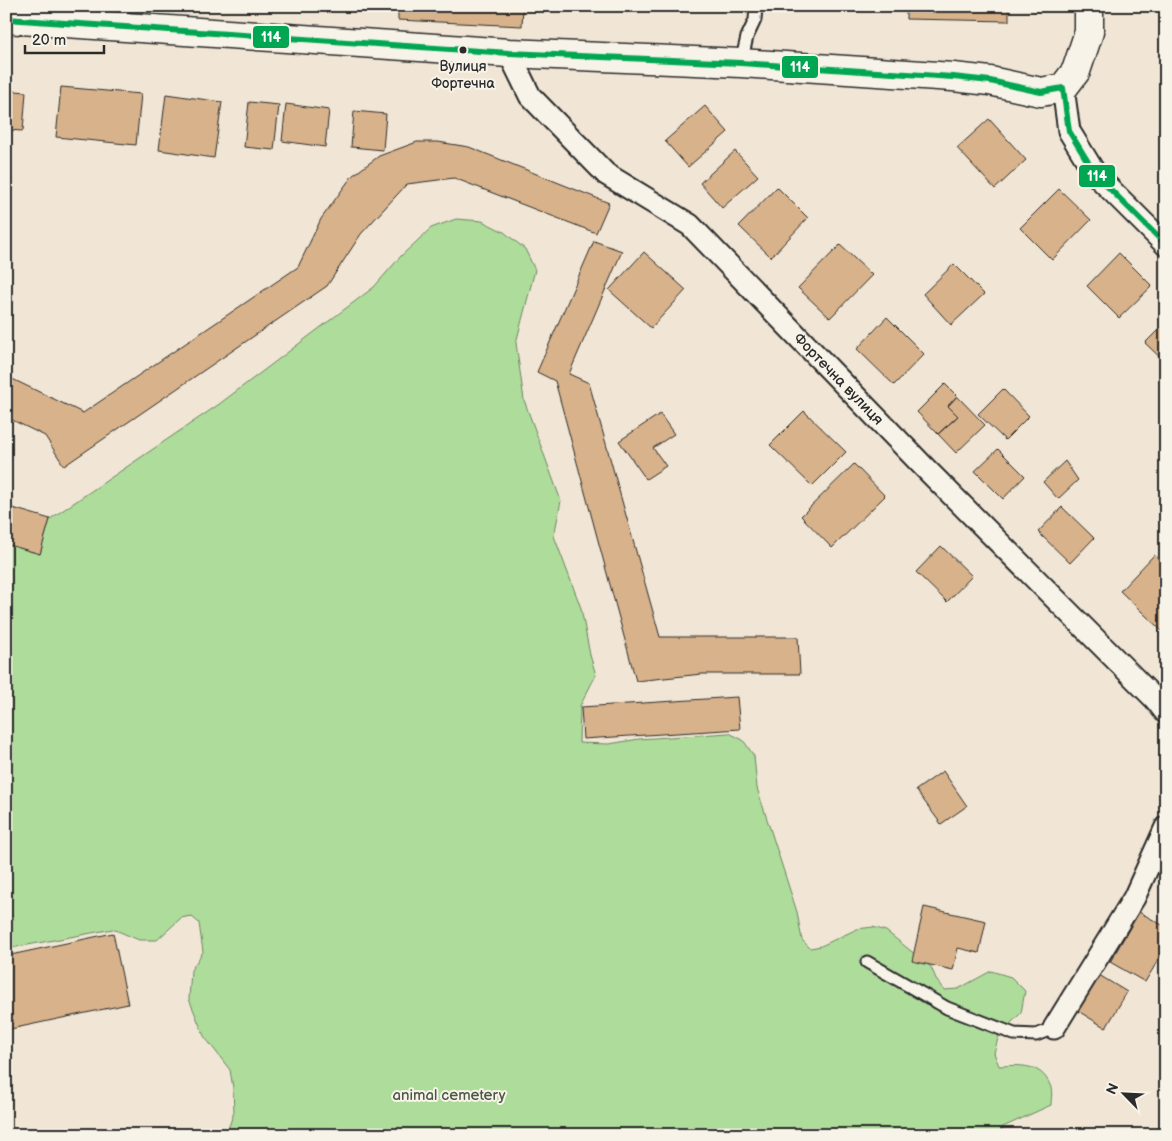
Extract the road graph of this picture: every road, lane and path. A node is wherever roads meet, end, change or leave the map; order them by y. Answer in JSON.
{"nodes":[{"id":1,"x":756,"y":6,"type":"edge"},
{"id":2,"x":1089,"y":6,"type":"edge"},
{"id":3,"x":6,"y":20,"type":"edge"},
{"id":4,"x":509,"y":53,"type":"junction"},
{"id":5,"x":741,"y":63,"type":"junction"},
{"id":6,"x":1064,"y":88,"type":"junction"},
{"id":7,"x":1166,"y":245,"type":"edge"},
{"id":8,"x":1162,"y":700,"type":"edge"},
{"id":9,"x":1166,"y":827,"type":"edge"},
{"id":10,"x":867,"y":962,"type":"dead end"},
{"id":11,"x":1054,"y":1028,"type":"joint"}],
"edges":[{"from":1,"to":5,"type":"lane"},
{"from":2,"to":6,"type":"street"},
{"from":3,"to":4,"type":"street"},
{"from":4,"to":5,"type":"street"},
{"from":4,"to":8,"type":"street","name":"Фортечна вулиця"},
{"from":5,"to":6,"type":"street"},
{"from":6,"to":7,"type":"street"},
{"from":9,"to":11,"type":"street"},
{"from":10,"to":11,"type":"lane"}]}
